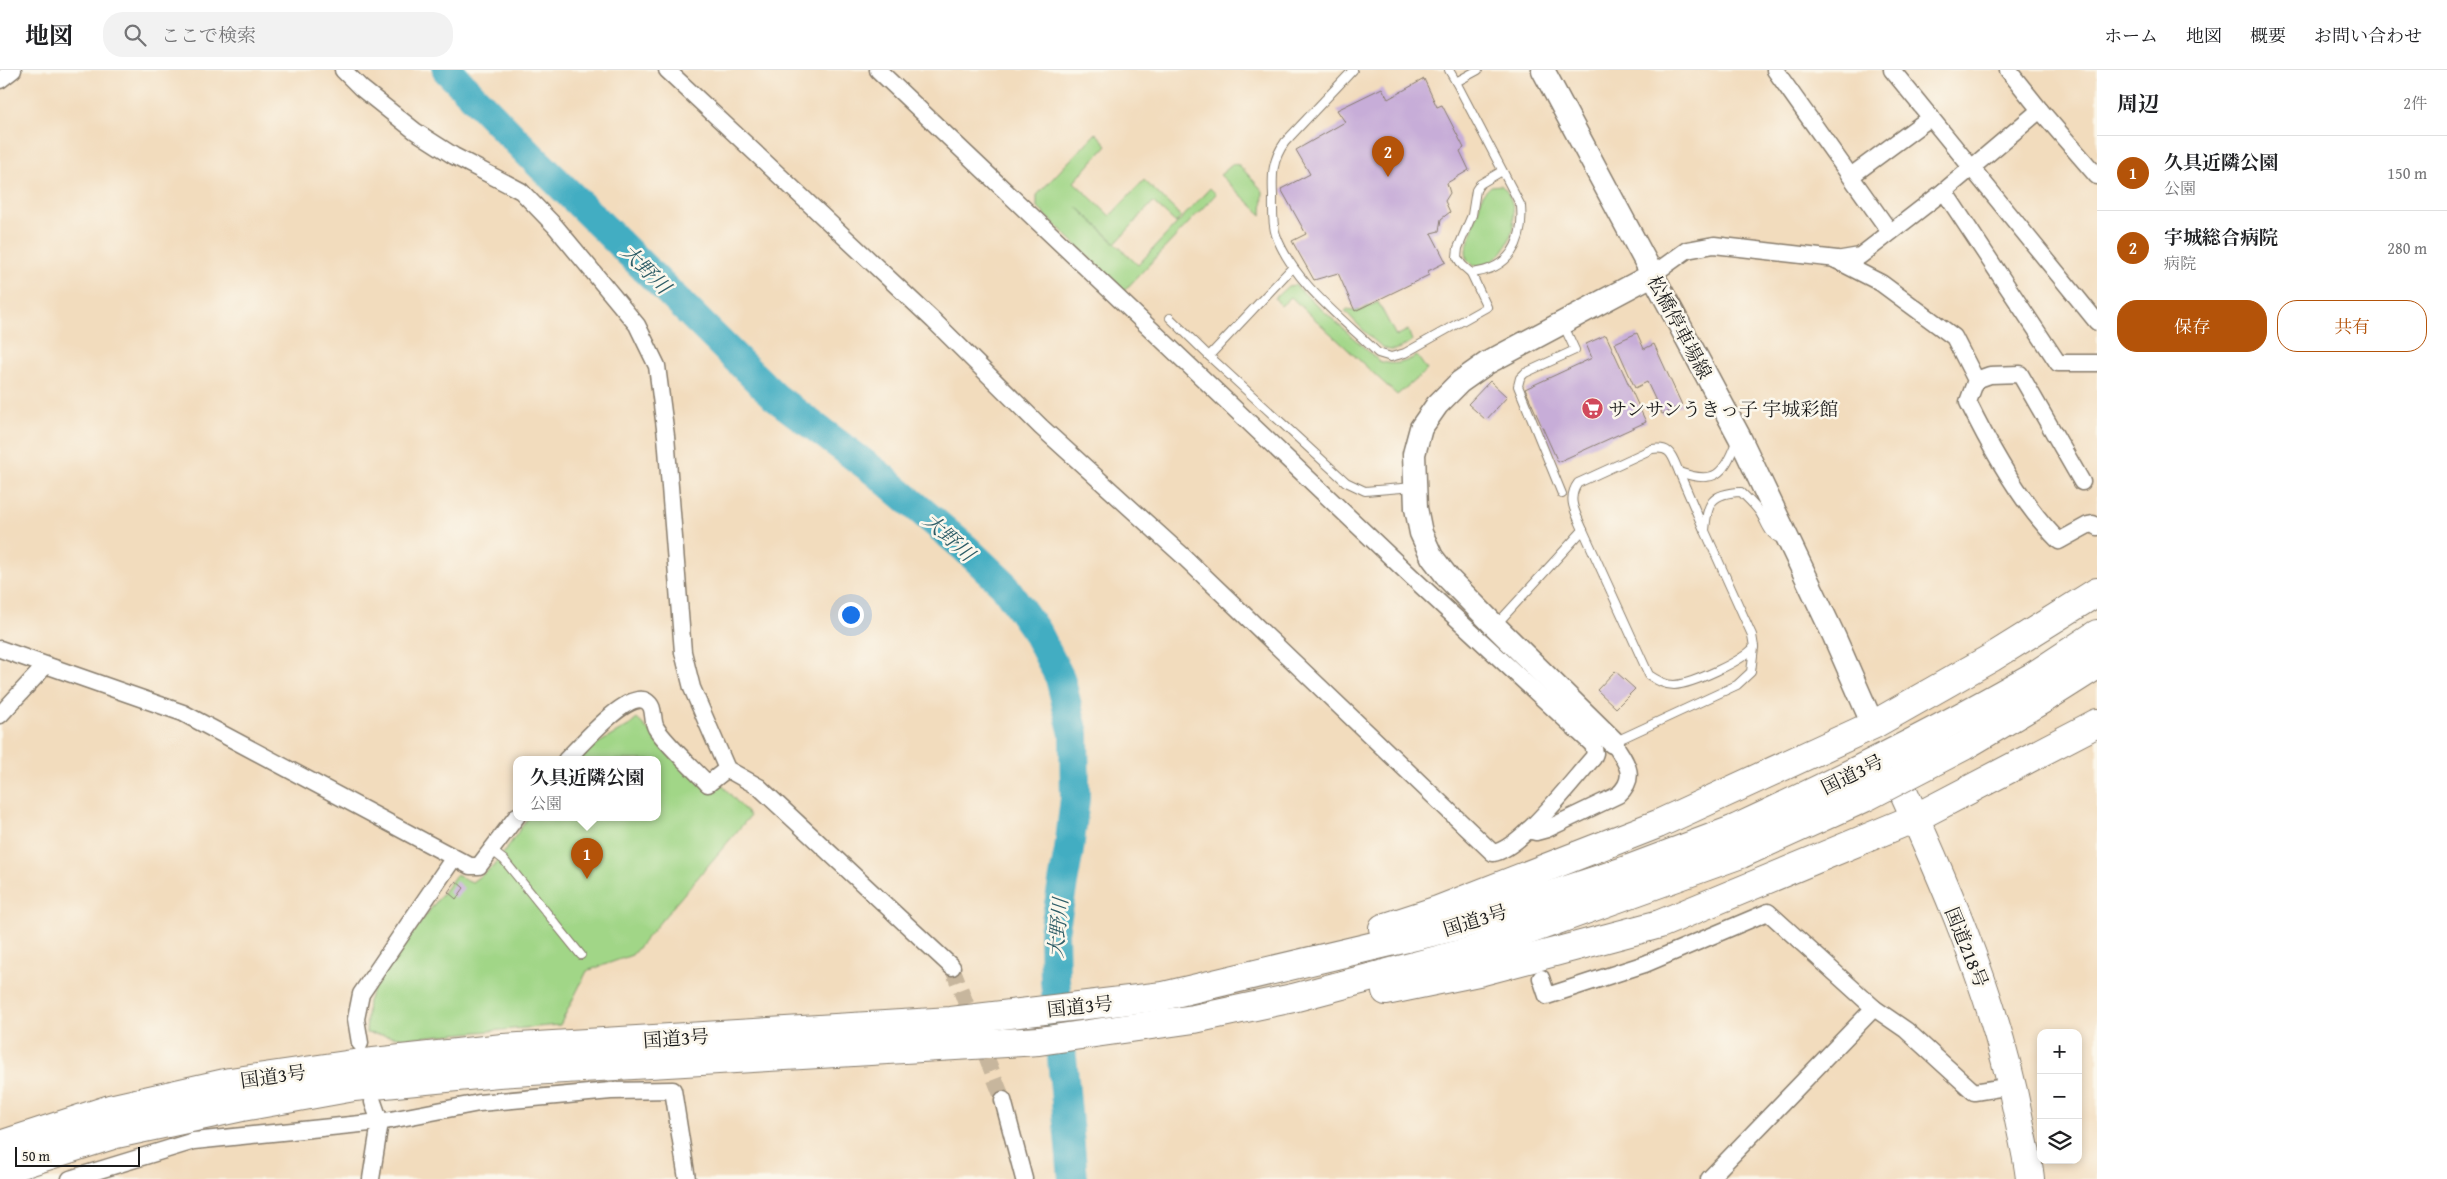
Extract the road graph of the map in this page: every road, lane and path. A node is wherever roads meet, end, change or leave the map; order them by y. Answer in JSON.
{"nodes":[{"id":1,"x":13,"y":70,"type":"edge"},
{"id":2,"x":343,"y":70,"type":"edge"},
{"id":3,"x":667,"y":70,"type":"edge"},
{"id":4,"x":878,"y":70,"type":"edge"},
{"id":5,"x":1353,"y":70,"type":"edge"},
{"id":6,"x":1449,"y":70,"type":"edge"},
{"id":7,"x":1478,"y":70,"type":"edge"},
{"id":8,"x":1543,"y":70,"type":"edge"},
{"id":9,"x":1775,"y":70,"type":"edge"},
{"id":10,"x":1892,"y":70,"type":"edge"},
{"id":11,"x":2008,"y":70,"type":"edge"},
{"id":12,"x":0,"y":80,"type":"edge"},
{"id":13,"x":1456,"y":82,"type":"junction"},
{"id":14,"x":2040,"y":110,"type":"junction"},
{"id":15,"x":1931,"y":117,"type":"junction"},
{"id":16,"x":1972,"y":167,"type":"junction"},
{"id":17,"x":1502,"y":170,"type":"junction"},
{"id":18,"x":1850,"y":176,"type":"junction"},
{"id":19,"x":2097,"y":176,"type":"edge"},
{"id":20,"x":1944,"y":191,"type":"junction"},
{"id":21,"x":1890,"y":232,"type":"junction"},
{"id":22,"x":1837,"y":259,"type":"junction"},
{"id":23,"x":1292,"y":268,"type":"junction"},
{"id":24,"x":1471,"y":273,"type":"junction"},
{"id":25,"x":1652,"y":275,"type":"junction"},
{"id":26,"x":1170,"y":318,"type":"dead end"},
{"id":27,"x":1562,"y":322,"type":"junction"},
{"id":28,"x":2097,"y":322,"type":"edge"},
{"id":29,"x":1209,"y":356,"type":"junction"},
{"id":30,"x":2097,"y":363,"type":"edge"},
{"id":31,"x":1976,"y":380,"type":"junction"},
{"id":32,"x":1739,"y":436,"type":"junction"},
{"id":33,"x":1679,"y":472,"type":"junction"},
{"id":34,"x":2082,"y":482,"type":"dead end"},
{"id":35,"x":1414,"y":487,"type":"junction"},
{"id":36,"x":1562,"y":494,"type":"dead end"},
{"id":37,"x":2097,"y":527,"type":"edge"},
{"id":38,"x":1583,"y":530,"type":"junction"},
{"id":39,"x":1705,"y":531,"type":"junction"},
{"id":40,"x":1789,"y":541,"type":"junction"},
{"id":41,"x":2097,"y":592,"type":"edge"},
{"id":42,"x":1495,"y":626,"type":"junction"},
{"id":43,"x":2097,"y":634,"type":"edge"},
{"id":44,"x":1754,"y":647,"type":"junction"},
{"id":45,"x":0,"y":648,"type":"edge"},
{"id":46,"x":2097,"y":665,"type":"edge"},
{"id":47,"x":45,"y":666,"type":"junction"},
{"id":48,"x":2039,"y":687,"type":"junction"},
{"id":49,"x":0,"y":715,"type":"edge"},
{"id":50,"x":2097,"y":722,"type":"edge"},
{"id":51,"x":1873,"y":725,"type":"junction"},
{"id":52,"x":1613,"y":742,"type":"junction"},
{"id":53,"x":570,"y":756,"type":"edge"},
{"id":54,"x":727,"y":769,"type":"junction"},
{"id":55,"x":1915,"y":818,"type":"junction"},
{"id":56,"x":513,"y":821,"type":"edge"},
{"id":57,"x":1528,"y":830,"type":"junction"},
{"id":58,"x":1738,"y":842,"type":"junction"},
{"id":59,"x":491,"y":850,"type":"junction"},
{"id":60,"x":453,"y":858,"type":"junction"},
{"id":61,"x":582,"y":955,"type":"dead end"},
{"id":62,"x":952,"y":967,"type":"tunnel mouth"},
{"id":63,"x":1541,"y":978,"type":"dead end"},
{"id":64,"x":1163,"y":991,"type":"junction"},
{"id":65,"x":1874,"y":1008,"type":"junction"},
{"id":66,"x":1184,"y":1020,"type":"junction"},
{"id":67,"x":360,"y":1043,"type":"dead end"},
{"id":68,"x":2012,"y":1086,"type":"junction"},
{"id":69,"x":1003,"y":1100,"type":"tunnel mouth"},
{"id":70,"x":373,"y":1102,"type":"dead end"},
{"id":71,"x":380,"y":1122,"type":"junction"},
{"id":72,"x":0,"y":1145,"type":"edge"},
{"id":73,"x":0,"y":1172,"type":"edge"},
{"id":74,"x":70,"y":1179,"type":"edge"},
{"id":75,"x":371,"y":1179,"type":"edge"},
{"id":76,"x":687,"y":1179,"type":"edge"},
{"id":77,"x":1024,"y":1179,"type":"edge"},
{"id":78,"x":1709,"y":1179,"type":"edge"},
{"id":79,"x":2030,"y":1179,"type":"edge"}],
"edges":[{"from":1,"to":12,"type":"street"},
{"from":2,"to":54,"type":"street"},
{"from":3,"to":57,"type":"street"},
{"from":4,"to":57,"type":"street"},
{"from":5,"to":23,"type":"lane"},
{"from":6,"to":13,"type":"lane"},
{"from":7,"to":13,"type":"lane"},
{"from":8,"to":25,"type":"main road","name":"松橋停車場線"},
{"from":9,"to":18,"type":"street"},
{"from":10,"to":15,"type":"street"},
{"from":11,"to":14,"type":"street"},
{"from":13,"to":17,"type":"lane"},
{"from":14,"to":16,"type":"street"},
{"from":14,"to":19,"type":"street"},
{"from":15,"to":16,"type":"street"},
{"from":15,"to":18,"type":"street"},
{"from":16,"to":20,"type":"street"},
{"from":16,"to":28,"type":"street"},
{"from":17,"to":24,"type":"lane"},
{"from":17,"to":24,"type":"lane"},
{"from":18,"to":21,"type":"street"},
{"from":20,"to":21,"type":"street"},
{"from":20,"to":30,"type":"street"},
{"from":21,"to":22,"type":"street"},
{"from":22,"to":25,"type":"street"},
{"from":22,"to":31,"type":"street"},
{"from":23,"to":24,"type":"lane"},
{"from":23,"to":29,"type":"lane"},
{"from":25,"to":27,"type":"main road"},
{"from":25,"to":32,"type":"main road","name":"松橋停車場線"},
{"from":26,"to":29,"type":"lane"},
{"from":27,"to":35,"type":"main road"},
{"from":27,"to":36,"type":"lane"},
{"from":29,"to":35,"type":"lane"},
{"from":31,"to":34,"type":"street"},
{"from":31,"to":37,"type":"street"},
{"from":32,"to":33,"type":"lane"},
{"from":32,"to":40,"type":"main road","name":"松橋停車場線"},
{"from":33,"to":38,"type":"lane"},
{"from":33,"to":39,"type":"lane"},
{"from":35,"to":42,"type":"main road"},
{"from":38,"to":42,"type":"lane"},
{"from":38,"to":44,"type":"lane"},
{"from":39,"to":40,"type":"lane"},
{"from":39,"to":44,"type":"lane"},
{"from":40,"to":51,"type":"main road","name":"松橋停車場線"},
{"from":41,"to":51,"type":"highway"},
{"from":42,"to":52,"type":"main road"},
{"from":43,"to":48,"type":"highway","name":"国道3号"},
{"from":44,"to":52,"type":"lane"},
{"from":45,"to":47,"type":"street"},
{"from":46,"to":48,"type":"highway","name":"国道3号"},
{"from":47,"to":49,"type":"street"},
{"from":47,"to":60,"type":"street"},
{"from":48,"to":58,"type":"highway","name":"国道3号","bridge":true},
{"from":50,"to":55,"type":"highway"},
{"from":51,"to":55,"type":"highway","name":"国道218号"},
{"from":51,"to":64,"type":"highway"},
{"from":52,"to":57,"type":"street"},
{"from":53,"to":54,"type":"street"},
{"from":54,"to":62,"type":"street"},
{"from":55,"to":66,"type":"highway"},
{"from":55,"to":68,"type":"highway","name":"国道218号"},
{"from":56,"to":59,"type":"street"},
{"from":58,"to":64,"type":"highway","name":"国道3号"},
{"from":58,"to":66,"type":"highway","name":"国道3号"},
{"from":59,"to":60,"type":"street"},
{"from":59,"to":61,"type":"lane"},
{"from":60,"to":67,"type":"street"},
{"from":63,"to":65,"type":"street"},
{"from":64,"to":72,"type":"highway","name":"国道3号"},
{"from":65,"to":68,"type":"street"},
{"from":65,"to":78,"type":"street"},
{"from":66,"to":73,"type":"highway","name":"国道3号"},
{"from":68,"to":79,"type":"highway","name":"国道218号"},
{"from":69,"to":77,"type":"street"},
{"from":70,"to":71,"type":"street"},
{"from":71,"to":74,"type":"street"},
{"from":71,"to":75,"type":"street"},
{"from":71,"to":76,"type":"street"}]}
